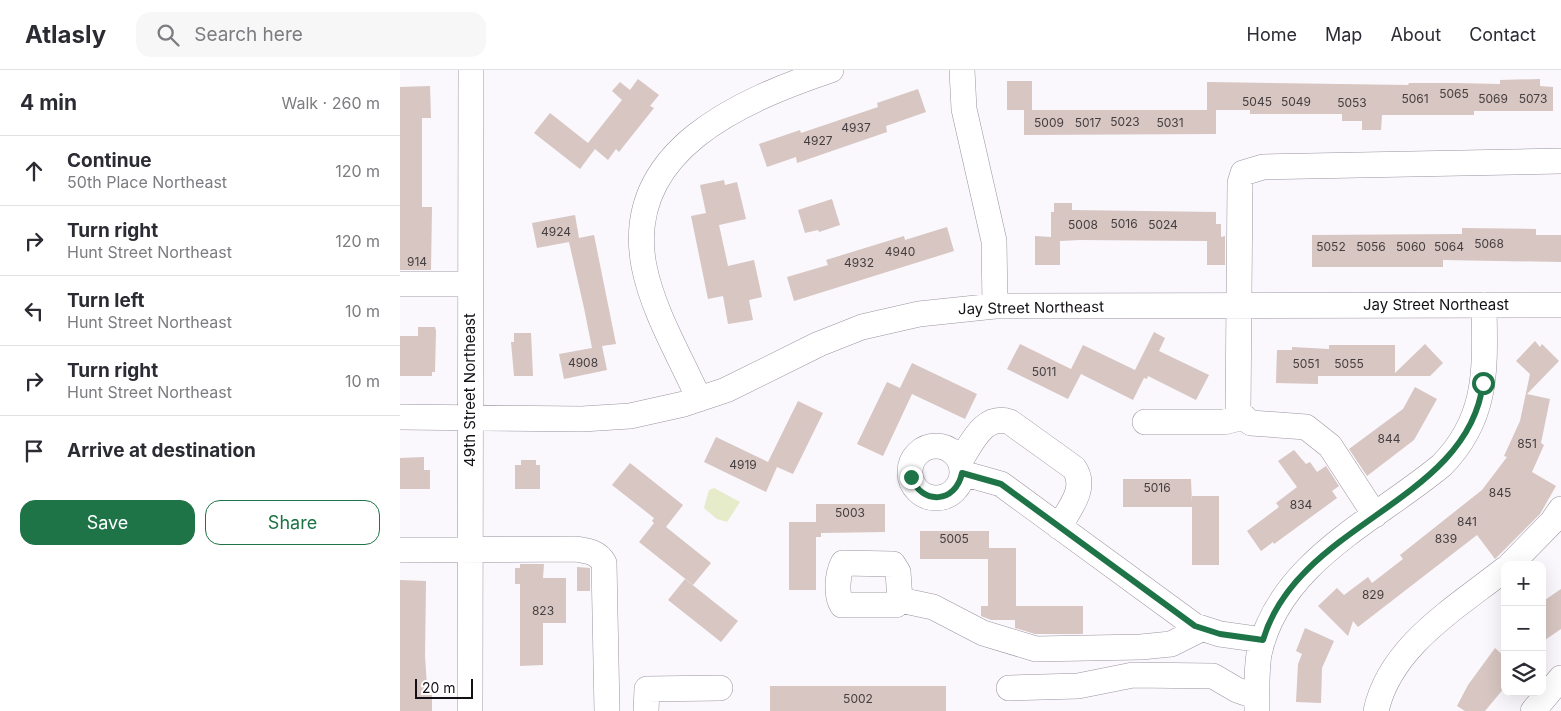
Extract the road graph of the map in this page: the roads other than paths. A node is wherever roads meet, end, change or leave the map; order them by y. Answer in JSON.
{"nodes":[{"id":1,"x":471,"y":70,"type":"edge"},
{"id":2,"x":831,"y":70,"type":"edge"},
{"id":3,"x":962,"y":70,"type":"edge"},
{"id":4,"x":1561,"y":161,"type":"edge"},
{"id":5,"x":400,"y":284,"type":"edge"},
{"id":6,"x":470,"y":284,"type":"junction"},
{"id":7,"x":1484,"y":305,"type":"junction"},
{"id":8,"x":1561,"y":305,"type":"edge"},
{"id":9,"x":995,"y":306,"type":"junction"},
{"id":10,"x":1239,"y":306,"type":"junction"},
{"id":11,"x":699,"y":399,"type":"junction"},
{"id":12,"x":400,"y":417,"type":"edge"},
{"id":13,"x":470,"y":417,"type":"junction"},
{"id":14,"x":1244,"y":417,"type":"junction"},
{"id":15,"x":1145,"y":422,"type":"dead end"},
{"id":16,"x":1561,"y":509,"type":"edge"},
{"id":17,"x":1375,"y":515,"type":"junction"},
{"id":18,"x":1059,"y":527,"type":"junction"},
{"id":19,"x":400,"y":550,"type":"edge"},
{"id":20,"x":470,"y":550,"type":"junction"},
{"id":21,"x":1514,"y":561,"type":"edge"},
{"id":22,"x":1501,"y":572,"type":"edge"},
{"id":23,"x":900,"y":600,"type":"dead end"},
{"id":24,"x":1201,"y":629,"type":"junction"},
{"id":25,"x":1263,"y":640,"type":"junction"},
{"id":26,"x":1561,"y":678,"type":"edge"},
{"id":27,"x":720,"y":688,"type":"dead end"},
{"id":28,"x":1009,"y":688,"type":"dead end"},
{"id":29,"x":1257,"y":704,"type":"edge"},
{"id":30,"x":470,"y":711,"type":"edge"},
{"id":31,"x":607,"y":711,"type":"edge"},
{"id":32,"x":646,"y":711,"type":"edge"},
{"id":33,"x":1376,"y":711,"type":"edge"},
{"id":34,"x":1533,"y":711,"type":"edge"}],
"edges":[{"from":1,"to":6,"type":"street","name":"49th Street Northeast"},
{"from":2,"to":11,"type":"street"},
{"from":3,"to":9,"type":"street"},
{"from":4,"to":10,"type":"street"},
{"from":5,"to":6,"type":"street"},
{"from":6,"to":13,"type":"street","name":"49th Street Northeast"},
{"from":7,"to":8,"type":"street","name":"Jay Street Northeast"},
{"from":7,"to":10,"type":"street","name":"Jay Street Northeast"},
{"from":7,"to":17,"type":"street"},
{"from":9,"to":10,"type":"street","name":"Jay Street Northeast"},
{"from":9,"to":11,"type":"street","name":"Jay Street Northeast"},
{"from":10,"to":14,"type":"street"},
{"from":11,"to":13,"type":"street","name":"Jay Street Northeast"},
{"from":12,"to":13,"type":"street","name":"Jay Street Northeast"},
{"from":13,"to":20,"type":"street","name":"49th Street Northeast"},
{"from":14,"to":15,"type":"street"},
{"from":14,"to":17,"type":"street"},
{"from":16,"to":21,"type":"street"},
{"from":17,"to":25,"type":"street"},
{"from":18,"to":18,"type":"street"},
{"from":18,"to":24,"type":"street"},
{"from":19,"to":20,"type":"street"},
{"from":20,"to":30,"type":"street","name":"49th Street Northeast"},
{"from":20,"to":31,"type":"street"},
{"from":22,"to":33,"type":"street"},
{"from":23,"to":24,"type":"street"},
{"from":24,"to":25,"type":"street"},
{"from":25,"to":29,"type":"street"},
{"from":26,"to":34,"type":"street"},
{"from":27,"to":32,"type":"street"},
{"from":28,"to":29,"type":"street"}]}
